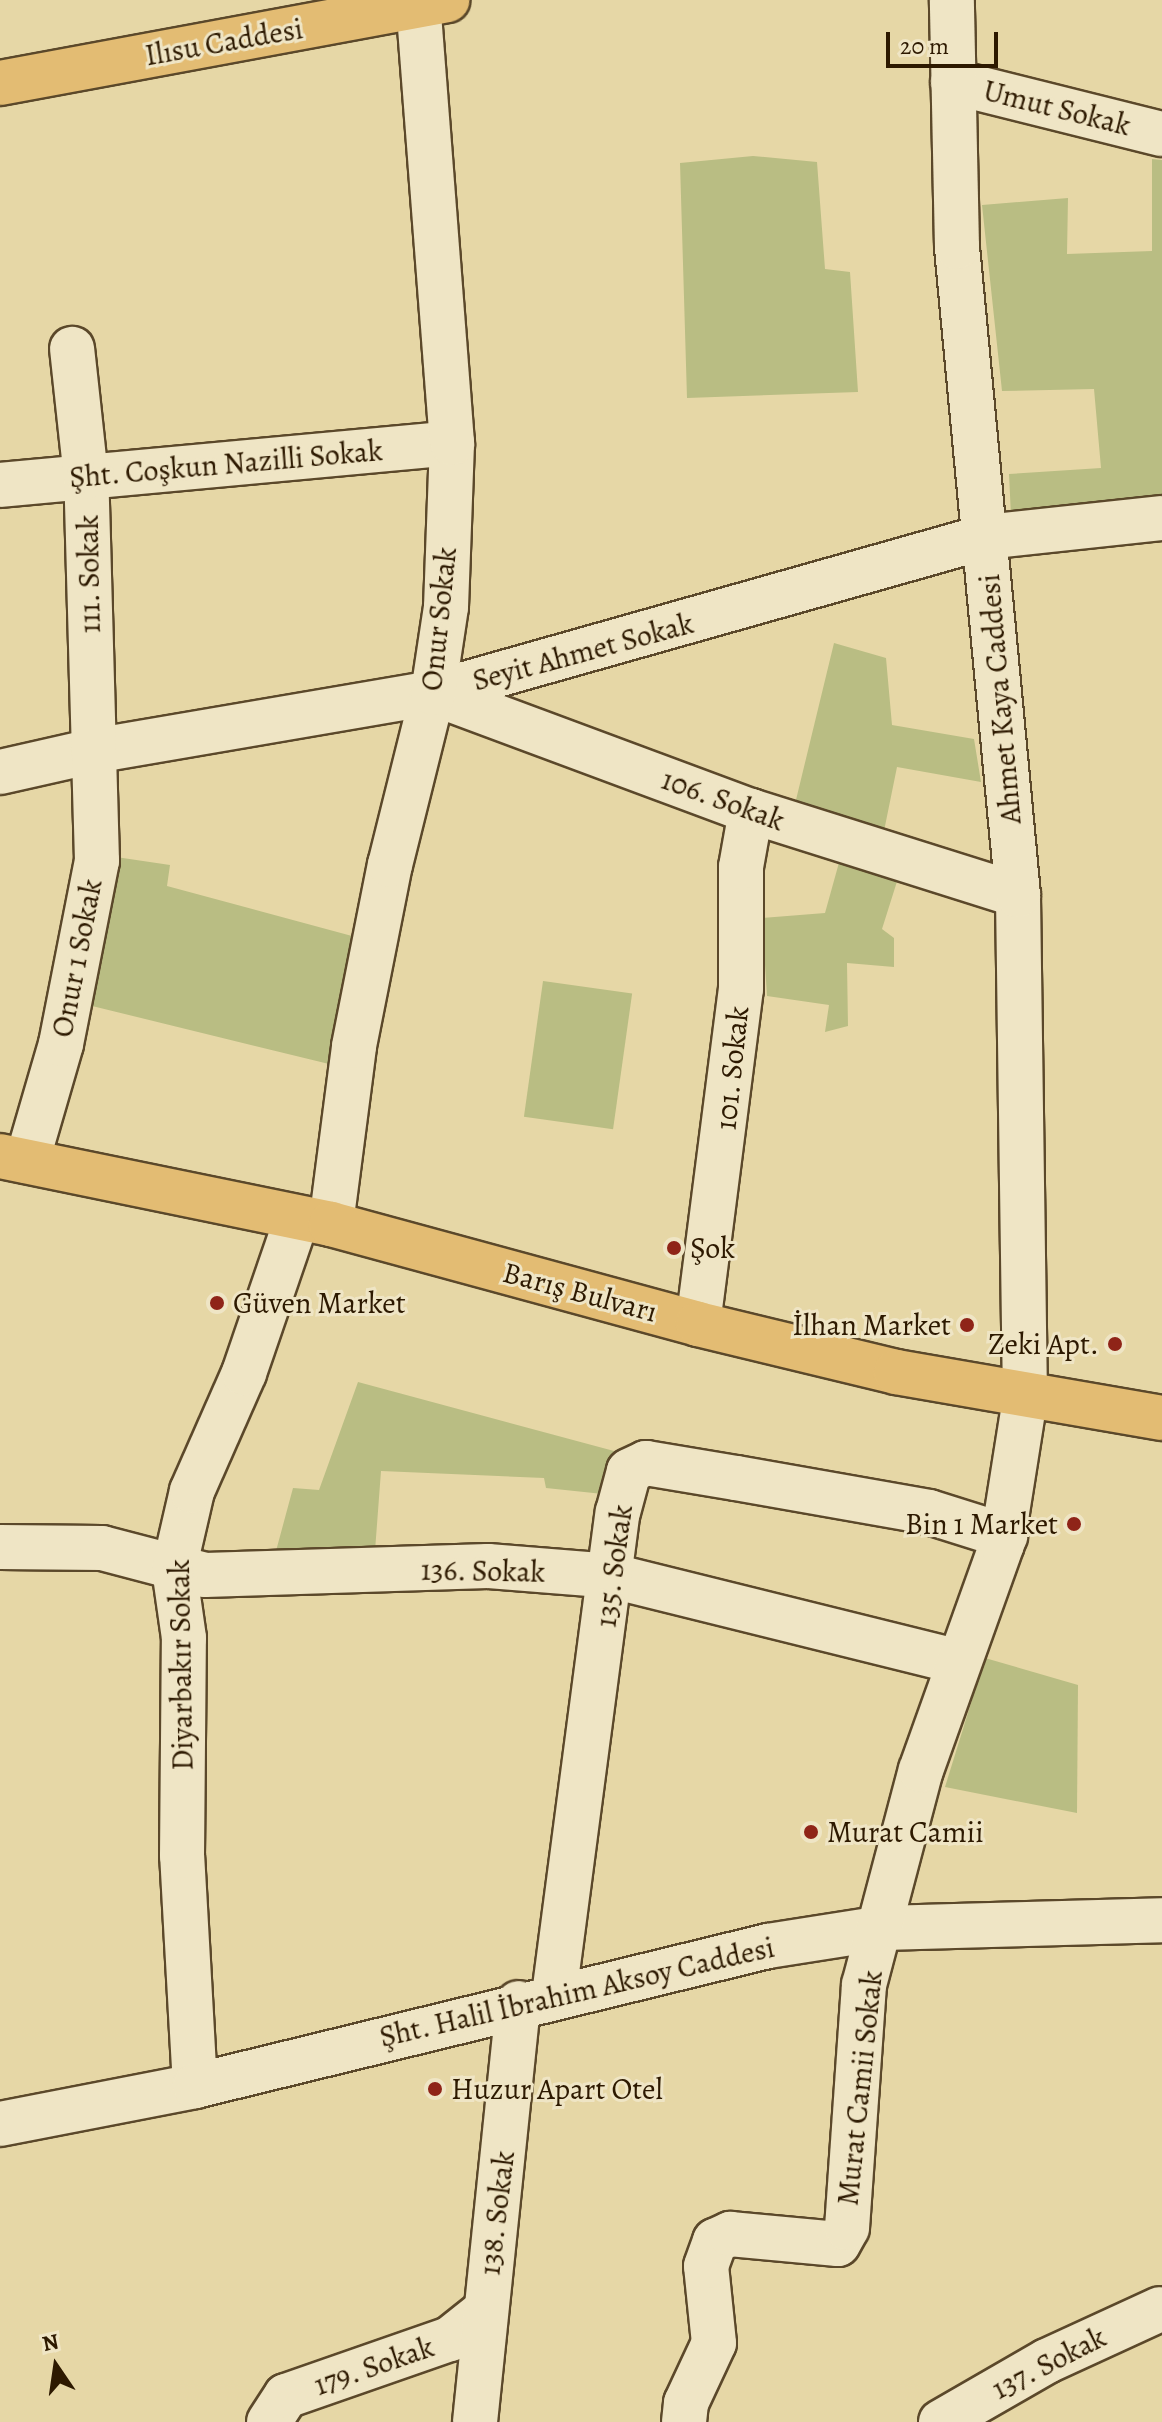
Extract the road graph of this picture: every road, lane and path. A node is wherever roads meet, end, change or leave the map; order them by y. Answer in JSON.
{"nodes":[{"id":1,"x":952,"y":0,"type":"edge"},
{"id":2,"x":432,"y":3,"type":"edge"},
{"id":3,"x":314,"y":12,"type":"edge"},
{"id":4,"x":953,"y":82,"type":"junction"},
{"id":5,"x":0,"y":83,"type":"edge"},
{"id":6,"x":1162,"y":134,"type":"edge"},
{"id":7,"x":72,"y":349,"type":"dead end"},
{"id":8,"x":452,"y":443,"type":"junction"},
{"id":9,"x":86,"y":477,"type":"junction"},
{"id":10,"x":0,"y":485,"type":"edge"},
{"id":11,"x":1162,"y":518,"type":"edge"},
{"id":12,"x":985,"y":537,"type":"junction"},
{"id":13,"x":433,"y":693,"type":"junction"},
{"id":14,"x":93,"y":751,"type":"junction"},
{"id":15,"x":0,"y":772,"type":"edge"},
{"id":16,"x":751,"y":811,"type":"junction"},
{"id":17,"x":1018,"y":895,"type":"junction"},
{"id":18,"x":14,"y":1158,"type":"edge"},
{"id":19,"x":314,"y":1221,"type":"junction"},
{"id":20,"x":698,"y":1324,"type":"junction"},
{"id":21,"x":1025,"y":1398,"type":"junction"},
{"id":22,"x":1162,"y":1418,"type":"edge"},
{"id":23,"x":1005,"y":1536,"type":"junction"},
{"id":24,"x":0,"y":1547,"type":"edge"},
{"id":25,"x":174,"y":1569,"type":"junction"},
{"id":26,"x":612,"y":1576,"type":"junction"},
{"id":27,"x":959,"y":1662,"type":"junction"},
{"id":28,"x":1162,"y":1920,"type":"edge"},
{"id":29,"x":883,"y":1928,"type":"junction"},
{"id":30,"x":536,"y":1999,"type":"junction"},
{"id":31,"x":195,"y":2086,"type":"junction"},
{"id":32,"x":0,"y":2124,"type":"edge"},
{"id":33,"x":1160,"y":2309,"type":"dead end"},
{"id":34,"x":485,"y":2311,"type":"junction"},
{"id":35,"x":269,"y":2422,"type":"edge"},
{"id":36,"x":475,"y":2422,"type":"edge"},
{"id":37,"x":684,"y":2422,"type":"edge"},
{"id":38,"x":941,"y":2422,"type":"edge"}],
"edges":[{"from":1,"to":4,"type":"street","name":"Ahmet Kaya Caddesi"},
{"from":2,"to":3,"type":"main road","name":"Ilısu Caddesi"},
{"from":2,"to":8,"type":"street","name":"Onur Sokak"},
{"from":3,"to":5,"type":"main road","name":"Ilısu Caddesi"},
{"from":4,"to":6,"type":"street","name":"Umut Sokak"},
{"from":4,"to":12,"type":"street","name":"Ahmet Kaya Caddesi"},
{"from":7,"to":9,"type":"street","name":"111. Sokak"},
{"from":8,"to":9,"type":"street","name":"Şht. Coşkun Nazilli Sokak"},
{"from":8,"to":13,"type":"street","name":"Onur Sokak"},
{"from":9,"to":10,"type":"street","name":"Şht. Coşkun Nazilli Sokak"},
{"from":9,"to":14,"type":"street","name":"111. Sokak"},
{"from":11,"to":12,"type":"street","name":"Seyit Ahmet Sokak"},
{"from":12,"to":13,"type":"street","name":"Seyit Ahmet Sokak"},
{"from":12,"to":17,"type":"street","name":"Ahmet Kaya Caddesi"},
{"from":13,"to":14,"type":"street","name":"Seyit Ahmet Sokak"},
{"from":13,"to":16,"type":"street","name":"106. Sokak"},
{"from":13,"to":19,"type":"street","name":"Onur Sokak"},
{"from":14,"to":15,"type":"street","name":"Seyit Ahmet Sokak"},
{"from":14,"to":18,"type":"street","name":"Onur 1 Sokak"},
{"from":16,"to":17,"type":"street","name":"106. Sokak"},
{"from":16,"to":20,"type":"street","name":"101. Sokak"},
{"from":17,"to":21,"type":"street","name":"Ahmet Kaya Caddesi"},
{"from":18,"to":19,"type":"main road","name":"Barış Bulvarı"},
{"from":19,"to":20,"type":"main road","name":"Barış Bulvarı"},
{"from":19,"to":25,"type":"street","name":"Diyarbakır Sokak"},
{"from":20,"to":21,"type":"main road","name":"Barış Bulvarı"},
{"from":21,"to":22,"type":"main road","name":"Barış Bulvarı"},
{"from":21,"to":23,"type":"street","name":"Murat Camii Sokak"},
{"from":23,"to":26,"type":"street","name":"135. Sokak"},
{"from":23,"to":27,"type":"street","name":"Murat Camii Sokak"},
{"from":24,"to":25,"type":"street","name":"136. Sokak"},
{"from":25,"to":26,"type":"street","name":"136. Sokak"},
{"from":25,"to":31,"type":"street","name":"Diyarbakır Sokak"},
{"from":26,"to":27,"type":"street","name":"136. Sokak"},
{"from":26,"to":30,"type":"street","name":"135. Sokak"},
{"from":27,"to":29,"type":"street","name":"Murat Camii Sokak"},
{"from":28,"to":29,"type":"street","name":"Şht. Halil İbrahim Aksoy Caddesi"},
{"from":29,"to":30,"type":"street","name":"Şht. Halil İbrahim Aksoy Caddesi"},
{"from":29,"to":37,"type":"street","name":"Murat Camii Sokak"},
{"from":30,"to":31,"type":"street","name":"Şht. Halil İbrahim Aksoy Caddesi"},
{"from":30,"to":34,"type":"street","name":"138. Sokak"},
{"from":31,"to":32,"type":"street","name":"Şht. Halil İbrahim Aksoy Caddesi"},
{"from":33,"to":38,"type":"street","name":"137. Sokak"},
{"from":34,"to":35,"type":"street","name":"179. Sokak"},
{"from":34,"to":36,"type":"street","name":"138. Sokak"}]}
